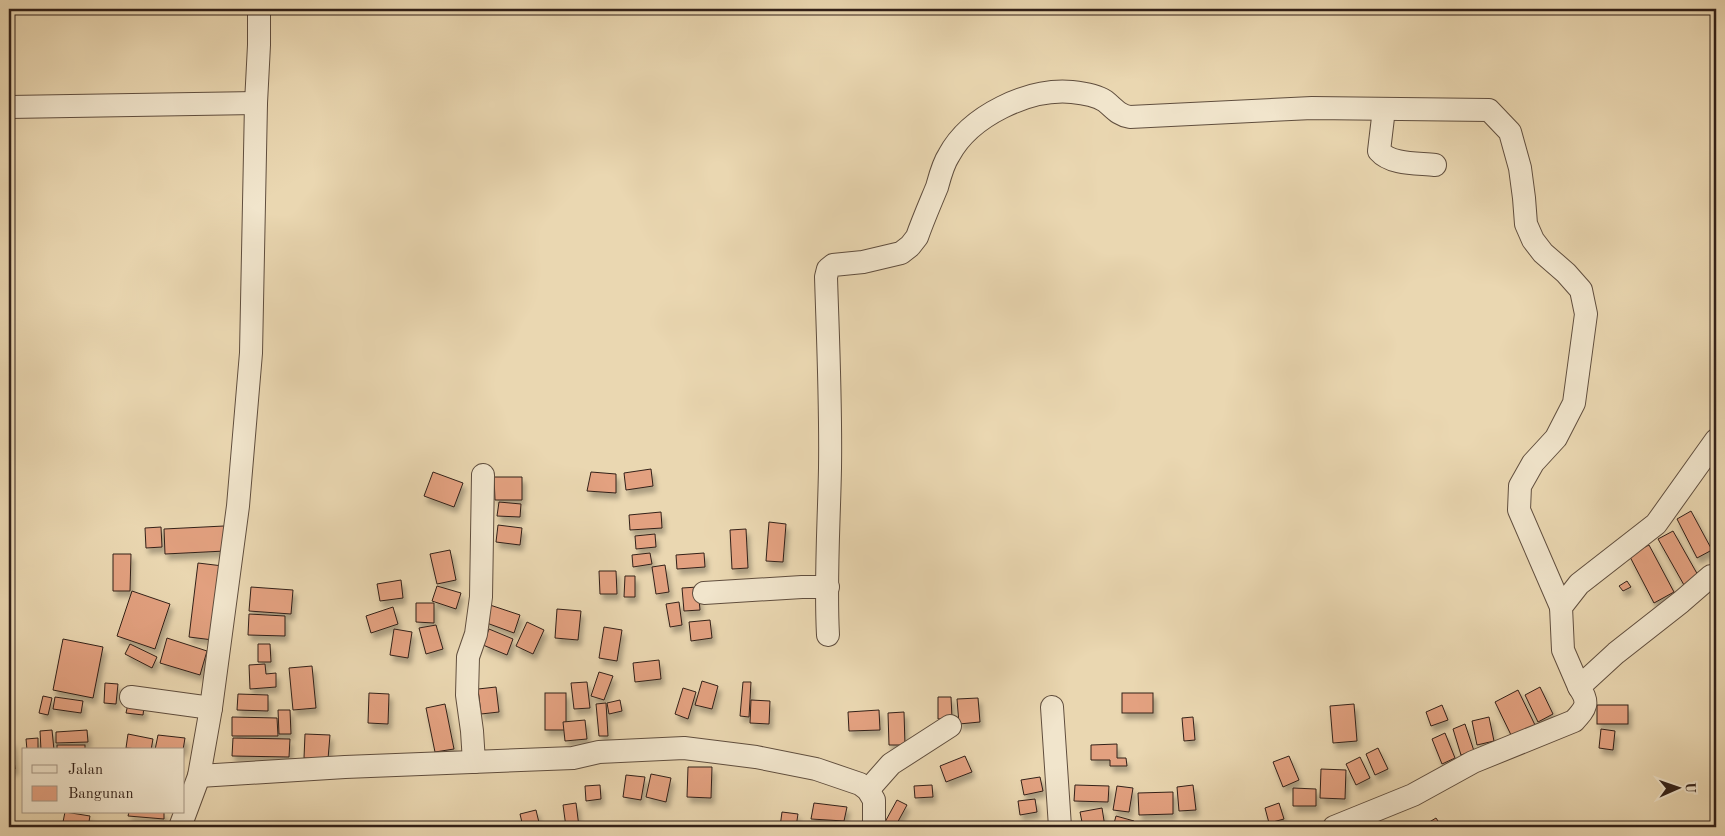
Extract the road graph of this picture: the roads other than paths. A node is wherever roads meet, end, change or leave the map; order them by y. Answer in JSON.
{"nodes":[{"id":1,"x":258,"y":9,"type":"edge"},
{"id":2,"x":256,"y":103,"type":"junction"},
{"id":3,"x":9,"y":107,"type":"edge"},
{"id":4,"x":1384,"y":109,"type":"junction"},
{"id":5,"x":1435,"y":165,"type":"dead end"},
{"id":6,"x":1716,"y":440,"type":"edge"},
{"id":7,"x":482,"y":475,"type":"dead end"},
{"id":8,"x":1711,"y":576,"type":"dead end"},
{"id":9,"x":828,"y":587,"type":"junction"},
{"id":10,"x":704,"y":593,"type":"dead end"},
{"id":11,"x":1561,"y":607,"type":"junction"},
{"id":12,"x":828,"y":635,"type":"dead end"},
{"id":13,"x":1579,"y":687,"type":"junction"},
{"id":14,"x":131,"y":697,"type":"dead end"},
{"id":15,"x":1052,"y":707,"type":"dead end"},
{"id":16,"x":211,"y":708,"type":"junction"},
{"id":17,"x":950,"y":726,"type":"dead end"},
{"id":18,"x":474,"y":762,"type":"junction"},
{"id":19,"x":198,"y":776,"type":"junction"},
{"id":20,"x":868,"y":790,"type":"junction"},
{"id":21,"x":185,"y":813,"type":"edge"},
{"id":22,"x":185,"y":814,"type":"edge"},
{"id":23,"x":180,"y":827,"type":"edge"},
{"id":24,"x":874,"y":827,"type":"edge"},
{"id":25,"x":1060,"y":827,"type":"edge"},
{"id":26,"x":1334,"y":827,"type":"edge"}],
"edges":[{"from":1,"to":2,"type":"street"},
{"from":2,"to":3,"type":"street"},
{"from":2,"to":16,"type":"street"},
{"from":4,"to":5,"type":"street"},
{"from":4,"to":9,"type":"street"},
{"from":4,"to":11,"type":"street"},
{"from":6,"to":11,"type":"street"},
{"from":7,"to":18,"type":"street"},
{"from":8,"to":13,"type":"street"},
{"from":9,"to":10,"type":"street"},
{"from":9,"to":12,"type":"street"},
{"from":11,"to":13,"type":"street"},
{"from":13,"to":26,"type":"street"},
{"from":14,"to":16,"type":"street"},
{"from":15,"to":25,"type":"street"},
{"from":16,"to":19,"type":"street"},
{"from":17,"to":20,"type":"street"},
{"from":18,"to":19,"type":"street"},
{"from":18,"to":20,"type":"street"},
{"from":19,"to":21,"type":"street"},
{"from":20,"to":24,"type":"street"},
{"from":22,"to":23,"type":"street"}]}
